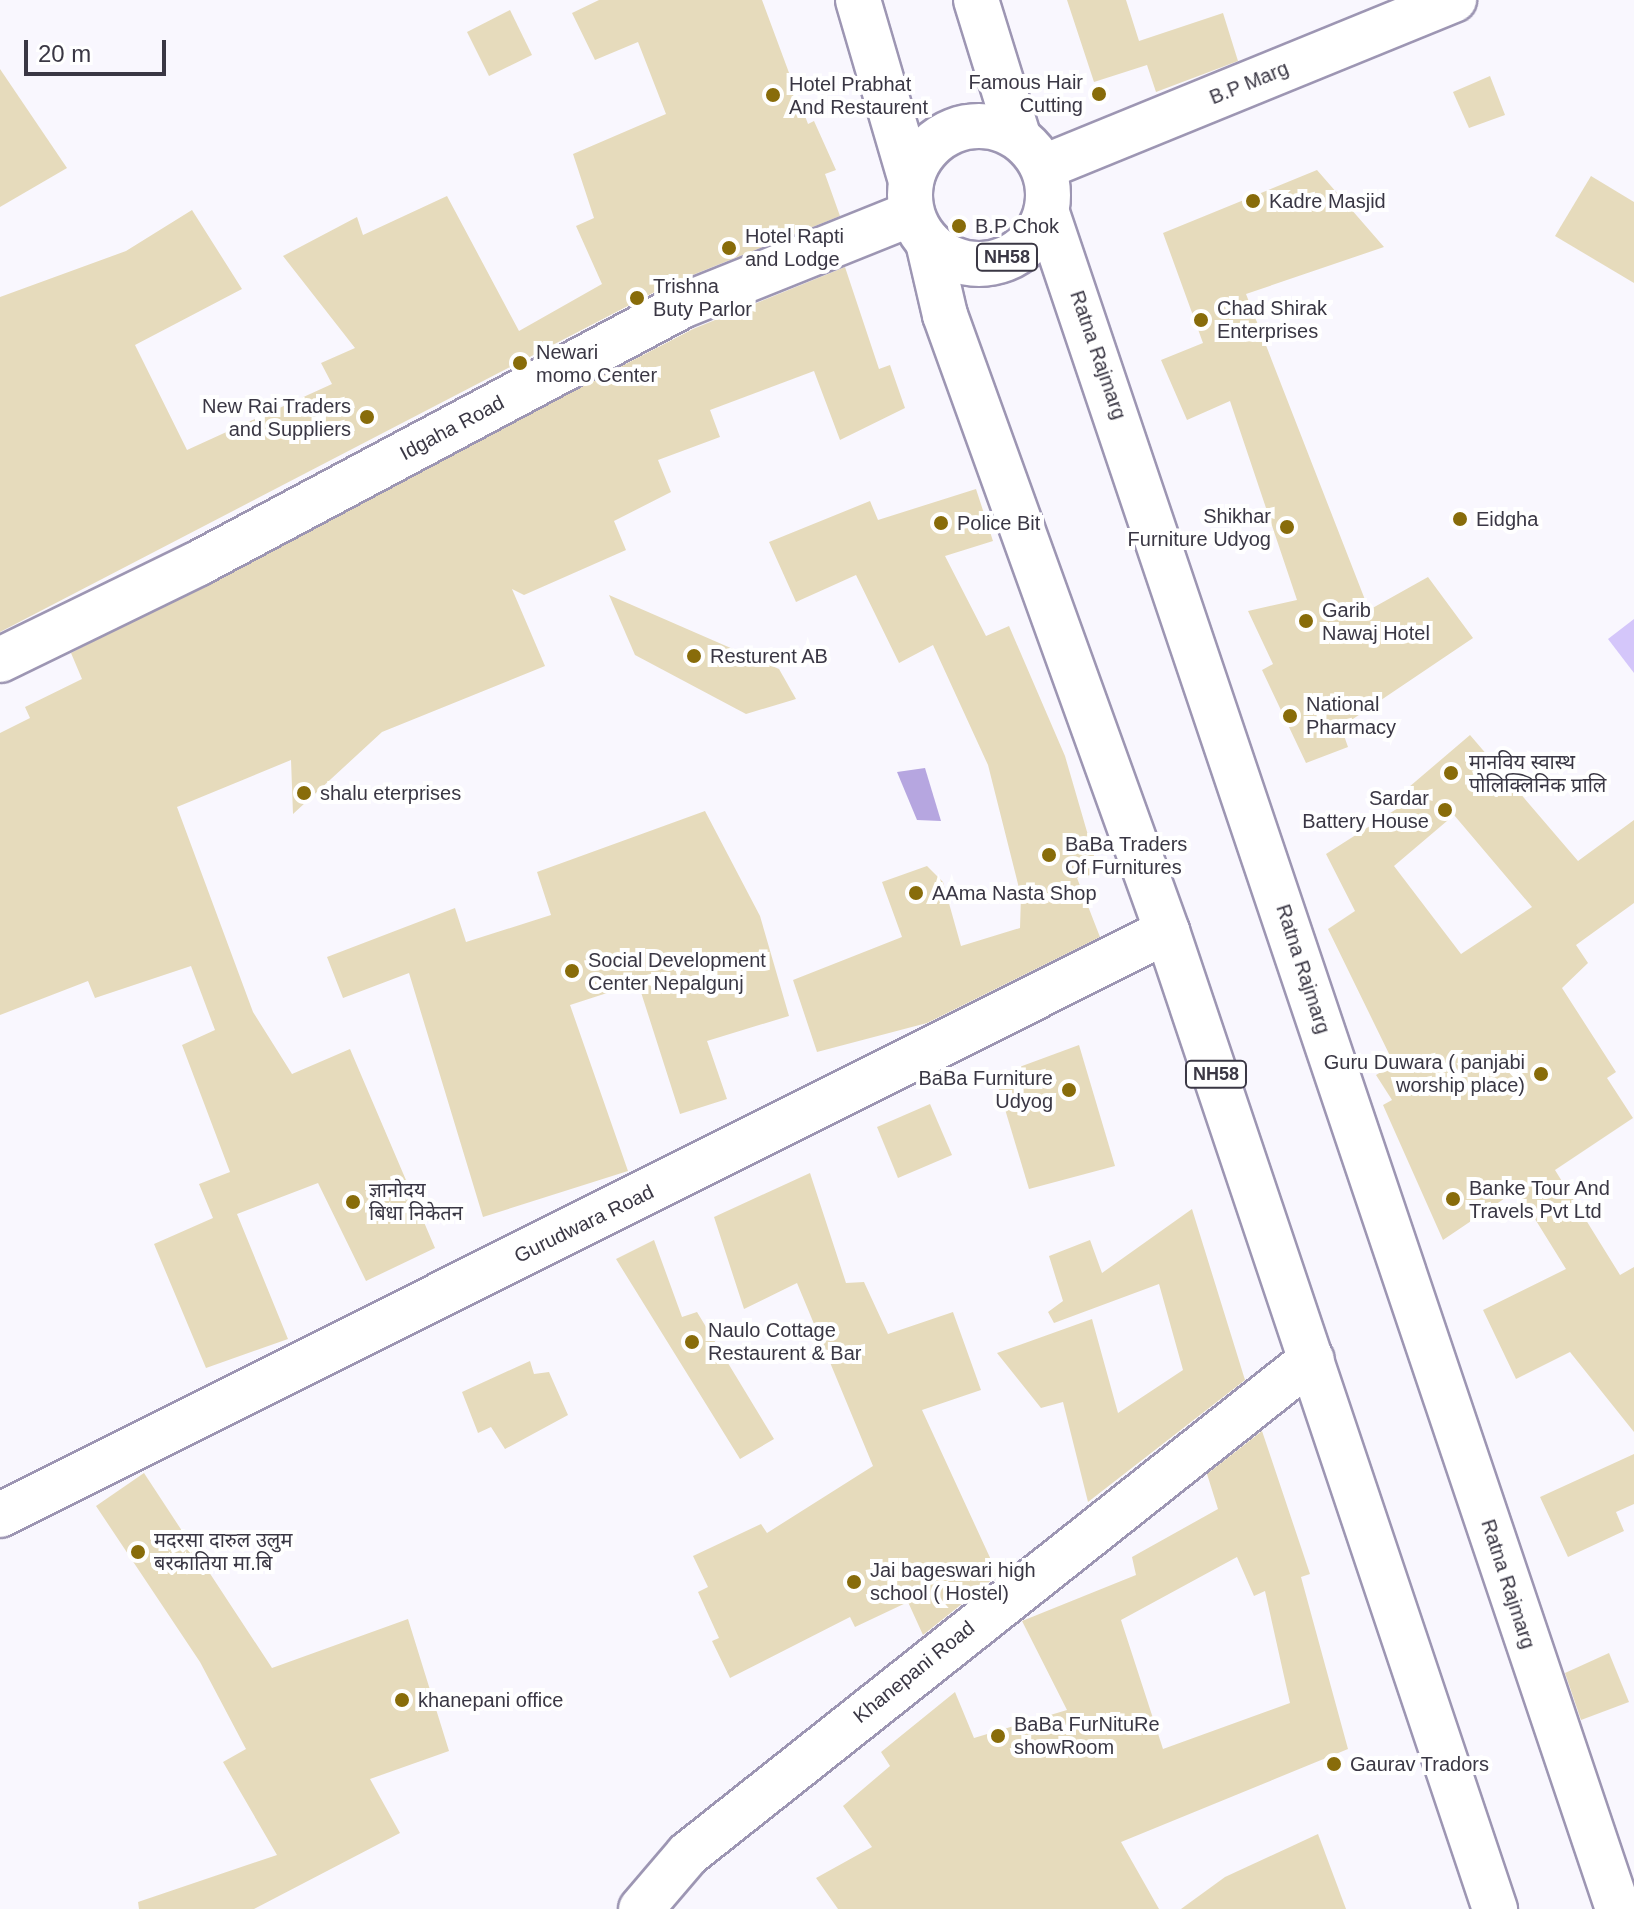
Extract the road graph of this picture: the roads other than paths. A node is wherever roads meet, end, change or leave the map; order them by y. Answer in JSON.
{"nodes":[{"id":1,"x":858,"y":0,"type":"edge"},
{"id":2,"x":976,"y":0,"type":"edge"},
{"id":3,"x":1454,"y":0,"type":"edge"},
{"id":4,"x":1031,"y":152,"type":"junction"},
{"id":5,"x":917,"y":212,"type":"junction"},
{"id":6,"x":1047,"y":213,"type":"junction"},
{"id":7,"x":0,"y":660,"type":"edge"},
{"id":8,"x":1167,"y":931,"type":"junction"},
{"id":9,"x":1312,"y":1359,"type":"junction"},
{"id":10,"x":0,"y":1515,"type":"edge"},
{"id":11,"x":641,"y":1909,"type":"edge"},
{"id":12,"x":1495,"y":1909,"type":"edge"},
{"id":13,"x":1618,"y":1909,"type":"edge"}],
"edges":[{"from":1,"to":5,"type":"main road","number":"NH58"},
{"from":2,"to":4,"type":"main road","number":"NH58"},
{"from":3,"to":4,"type":"main road","name":"B.P Marg"},
{"from":4,"to":5,"type":"main road"},
{"from":4,"to":6,"type":"main road","number":"NH58"},
{"from":5,"to":6,"type":"main road","number":"NH58"},
{"from":5,"to":7,"type":"main road","name":"Idgaha Road"},
{"from":5,"to":8,"type":"main road","number":"NH58"},
{"from":6,"to":13,"type":"main road","name":"Ratna Rajmarg","number":"NH58"},
{"from":8,"to":9,"type":"main road","number":"NH58"},
{"from":8,"to":10,"type":"main road","name":"Gurudwara Road"},
{"from":9,"to":11,"type":"main road","name":"Khanepani Road"},
{"from":9,"to":12,"type":"main road","number":"NH58"}]}
